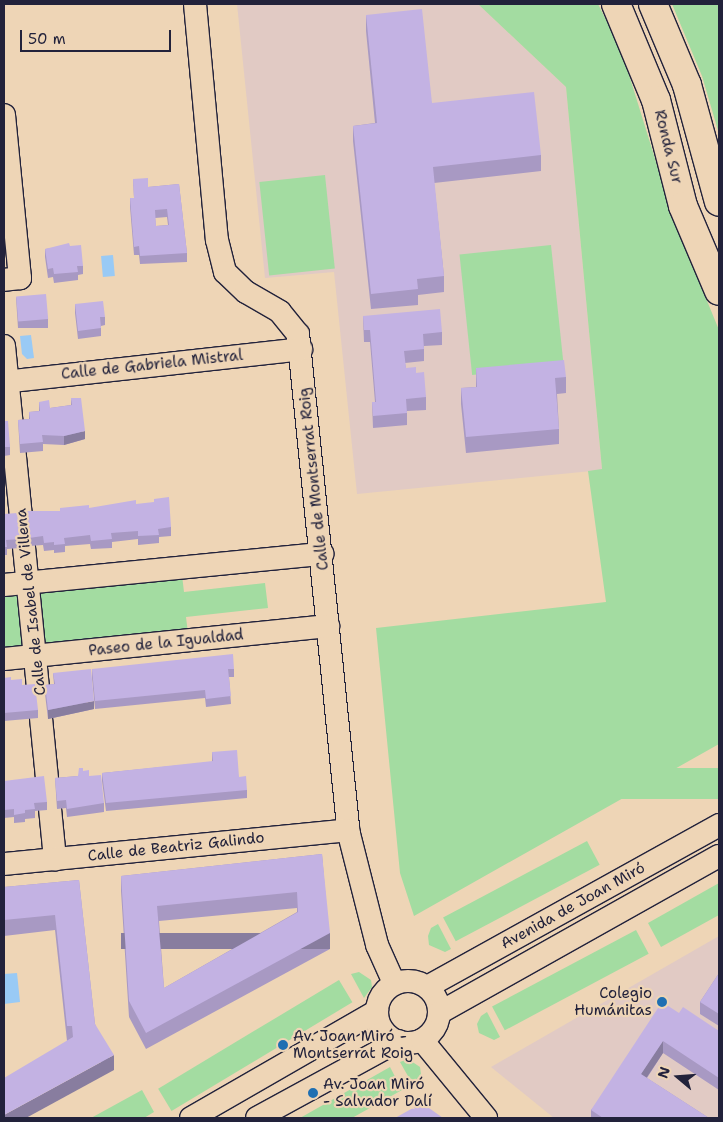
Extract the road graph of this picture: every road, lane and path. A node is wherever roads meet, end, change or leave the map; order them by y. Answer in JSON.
{"nodes":[{"id":1,"x":195,"y":4,"type":"edge"},
{"id":2,"x":616,"y":4,"type":"edge"},
{"id":3,"x":653,"y":4,"type":"edge"},
{"id":4,"x":4,"y":115,"type":"edge"},
{"id":5,"x":719,"y":202,"type":"edge"},
{"id":6,"x":4,"y":280,"type":"edge"},
{"id":7,"x":719,"y":291,"type":"edge"},
{"id":8,"x":4,"y":346,"type":"edge"},
{"id":9,"x":301,"y":349,"type":"junction"},
{"id":10,"x":6,"y":381,"type":"edge"},
{"id":11,"x":322,"y":554,"type":"junction"},
{"id":12,"x":29,"y":582,"type":"junction"},
{"id":13,"x":4,"y":585,"type":"edge"},
{"id":14,"x":328,"y":626,"type":"junction"},
{"id":15,"x":37,"y":656,"type":"junction"},
{"id":16,"x":4,"y":659,"type":"edge"},
{"id":17,"x":719,"y":825,"type":"edge"},
{"id":18,"x":348,"y":830,"type":"junction"},
{"id":19,"x":719,"y":856,"type":"edge"},
{"id":20,"x":56,"y":859,"type":"junction"},
{"id":21,"x":4,"y":864,"type":"edge"},
{"id":22,"x":394,"y":983,"type":"junction"},
{"id":23,"x":427,"y":987,"type":"junction"},
{"id":24,"x":377,"y":1011,"type":"junction"},
{"id":25,"x":439,"y":1013,"type":"junction"},
{"id":26,"x":422,"y":1040,"type":"junction"},
{"id":27,"x":398,"y":1042,"type":"junction"},
{"id":28,"x":190,"y":1118,"type":"edge"},
{"id":29,"x":257,"y":1118,"type":"edge"},
{"id":30,"x":486,"y":1118,"type":"edge"}],
"edges":[{"from":1,"to":9,"type":"street","name":"Calle de Montserrat Roig"},
{"from":2,"to":7,"type":"main road","name":"Ronda Sur"},
{"from":3,"to":5,"type":"main road"},
{"from":4,"to":6,"type":"street"},
{"from":8,"to":10,"type":"street","name":"Calle de Isabel de Villena"},
{"from":9,"to":10,"type":"street","name":"Calle de Gabriela Mistral"},
{"from":9,"to":11,"type":"street","name":"Calle de Montserrat Roig"},
{"from":10,"to":12,"type":"street","name":"Calle de Isabel de Villena"},
{"from":11,"to":12,"type":"street"},
{"from":11,"to":14,"type":"street","name":"Calle de Montserrat Roig"},
{"from":12,"to":13,"type":"street"},
{"from":12,"to":15,"type":"street","name":"Calle de Isabel de Villena"},
{"from":14,"to":15,"type":"street","name":"Paseo de la Igualdad"},
{"from":14,"to":18,"type":"street","name":"Calle de Montserrat Roig"},
{"from":15,"to":16,"type":"street","name":"Paseo de la Igualdad"},
{"from":15,"to":20,"type":"street","name":"Calle de Isabel de Villena"},
{"from":17,"to":23,"type":"street","name":"Avenida de Joan Miró"},
{"from":18,"to":20,"type":"street","name":"Calle de Beatriz Galindo"},
{"from":18,"to":22,"type":"street","name":"Calle de Montserrat Roig"},
{"from":19,"to":25,"type":"street","name":"Avenida de Joan Miró"},
{"from":20,"to":21,"type":"street","name":"Calle de Beatriz Galindo"},
{"from":22,"to":23,"type":"street"},
{"from":22,"to":24,"type":"street"},
{"from":23,"to":25,"type":"street"},
{"from":24,"to":27,"type":"street"},
{"from":24,"to":28,"type":"street"},
{"from":25,"to":26,"type":"street"},
{"from":26,"to":27,"type":"street"},
{"from":26,"to":30,"type":"street"},
{"from":27,"to":29,"type":"street"}]}
